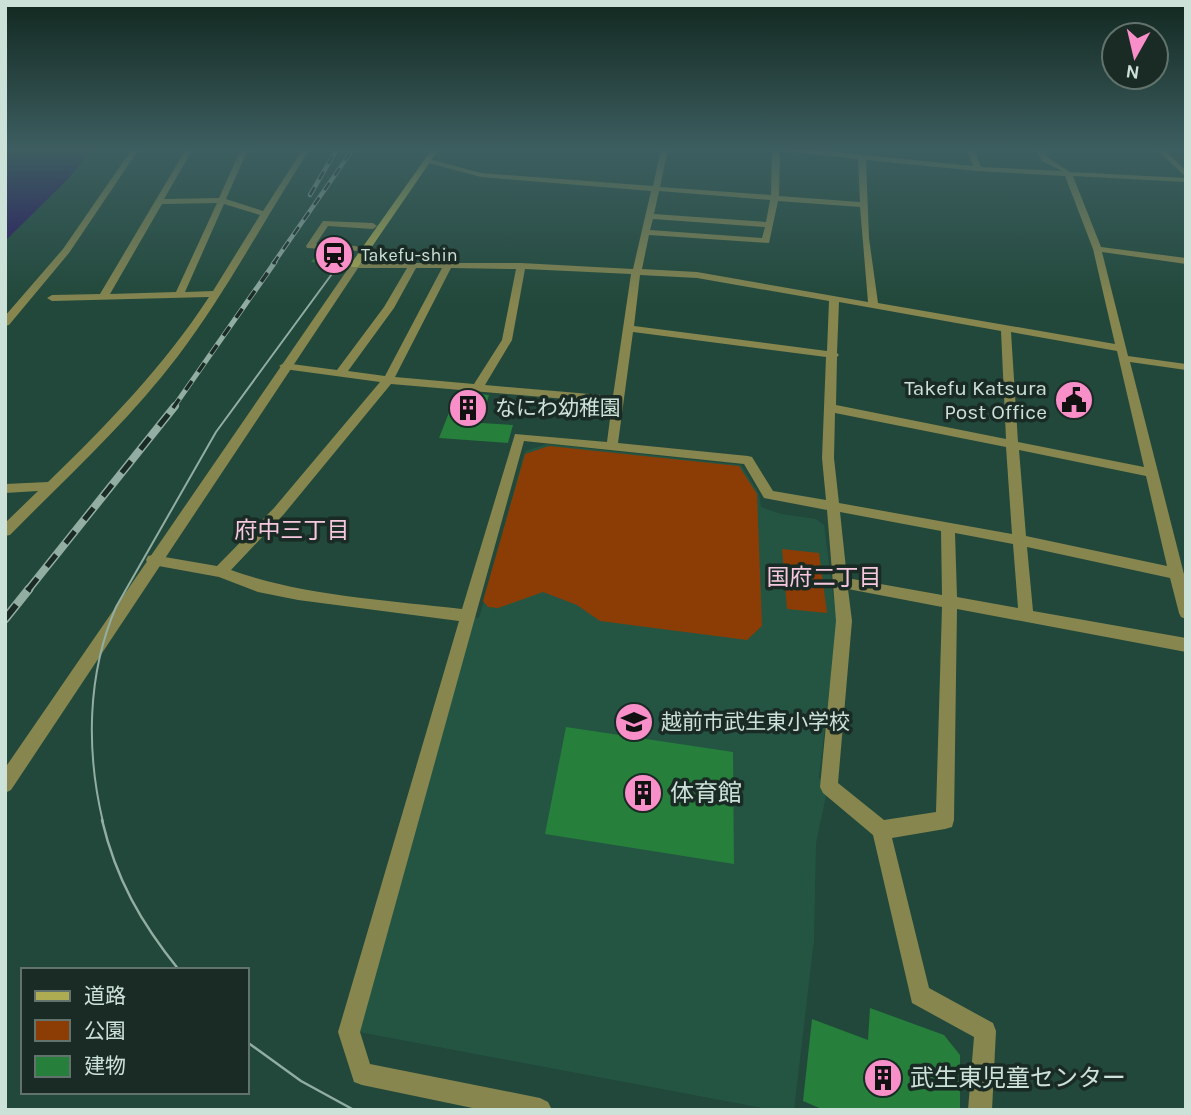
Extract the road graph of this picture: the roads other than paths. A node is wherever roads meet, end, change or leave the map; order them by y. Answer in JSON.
{"nodes":[{"id":1,"x":100,"y":201,"type":"edge"},
{"id":2,"x":189,"y":201,"type":"edge"},
{"id":3,"x":221,"y":201,"type":"edge"},
{"id":4,"x":224,"y":201,"type":"edge"},
{"id":5,"x":273,"y":201,"type":"edge"},
{"id":6,"x":399,"y":201,"type":"edge"},
{"id":7,"x":651,"y":201,"type":"edge"},
{"id":8,"x":774,"y":201,"type":"edge"},
{"id":9,"x":825,"y":201,"type":"edge"},
{"id":10,"x":864,"y":201,"type":"edge"},
{"id":11,"x":1079,"y":201,"type":"edge"},
{"id":12,"x":159,"y":202,"type":"joint"},
{"id":13,"x":864,"y":205,"type":"junction"},
{"id":14,"x":265,"y":214,"type":"junction"},
{"id":15,"x":648,"y":216,"type":"junction"},
{"id":16,"x":769,"y":225,"type":"junction"},
{"id":17,"x":373,"y":226,"type":"dead end"},
{"id":18,"x":644,"y":232,"type":"junction"},
{"id":19,"x":356,"y":249,"type":"dead end"},
{"id":20,"x":1097,"y":249,"type":"junction"},
{"id":21,"x":1186,"y":261,"type":"edge"},
{"id":22,"x":355,"y":265,"type":"junction"},
{"id":23,"x":413,"y":265,"type":"junction"},
{"id":24,"x":448,"y":266,"type":"junction"},
{"id":25,"x":520,"y":266,"type":"junction"},
{"id":26,"x":636,"y":274,"type":"junction"},
{"id":27,"x":215,"y":294,"type":"junction"},
{"id":28,"x":179,"y":295,"type":"junction"},
{"id":29,"x":103,"y":297,"type":"junction"},
{"id":30,"x":52,"y":298,"type":"dead end"},
{"id":31,"x":834,"y":298,"type":"junction"},
{"id":32,"x":873,"y":304,"type":"junction"},
{"id":33,"x":5,"y":323,"type":"edge"},
{"id":34,"x":628,"y":328,"type":"junction"},
{"id":35,"x":1006,"y":328,"type":"junction"},
{"id":36,"x":1121,"y":353,"type":"junction"},
{"id":37,"x":834,"y":355,"type":"junction"},
{"id":38,"x":284,"y":366,"type":"junction"},
{"id":39,"x":1186,"y":368,"type":"edge"},
{"id":40,"x":340,"y":374,"type":"junction"},
{"id":41,"x":388,"y":380,"type":"junction"},
{"id":42,"x":478,"y":387,"type":"junction"},
{"id":43,"x":619,"y":400,"type":"junction"},
{"id":44,"x":831,"y":408,"type":"junction"},
{"id":45,"x":1012,"y":444,"type":"junction"},
{"id":46,"x":612,"y":446,"type":"junction"},
{"id":47,"x":1153,"y":473,"type":"junction"},
{"id":48,"x":50,"y":486,"type":"junction"},
{"id":49,"x":5,"y":489,"type":"edge"},
{"id":50,"x":831,"y":504,"type":"junction"},
{"id":51,"x":948,"y":527,"type":"junction"},
{"id":52,"x":5,"y":531,"type":"edge"},
{"id":53,"x":1020,"y":540,"type":"junction"},
{"id":54,"x":153,"y":561,"type":"junction"},
{"id":55,"x":219,"y":572,"type":"junction"},
{"id":56,"x":1175,"y":573,"type":"junction"},
{"id":57,"x":840,"y":582,"type":"junction"},
{"id":58,"x":950,"y":602,"type":"junction"},
{"id":59,"x":1186,"y":613,"type":"edge"},
{"id":60,"x":466,"y":615,"type":"junction"},
{"id":61,"x":1027,"y":616,"type":"junction"},
{"id":62,"x":1186,"y":645,"type":"edge"},
{"id":63,"x":5,"y":784,"type":"edge"},
{"id":64,"x":881,"y":830,"type":"junction"},
{"id":65,"x":541,"y":1110,"type":"edge"},
{"id":66,"x":981,"y":1110,"type":"edge"}],
"edges":[{"from":1,"to":33,"type":"street"},
{"from":2,"to":12,"type":"street"},
{"from":3,"to":28,"type":"street"},
{"from":4,"to":14,"type":"street"},
{"from":5,"to":14,"type":"street"},
{"from":6,"to":22,"type":"main road"},
{"from":7,"to":15,"type":"street"},
{"from":8,"to":16,"type":"street"},
{"from":9,"to":13,"type":"street"},
{"from":10,"to":13,"type":"street"},
{"from":11,"to":20,"type":"street"},
{"from":12,"to":29,"type":"street"},
{"from":13,"to":32,"type":"street"},
{"from":14,"to":27,"type":"street"},
{"from":15,"to":16,"type":"street"},
{"from":15,"to":18,"type":"street"},
{"from":16,"to":18,"type":"street"},
{"from":17,"to":19,"type":"street"},
{"from":18,"to":26,"type":"street"},
{"from":20,"to":21,"type":"street"},
{"from":20,"to":36,"type":"street"},
{"from":22,"to":23,"type":"street"},
{"from":22,"to":38,"type":"street"},
{"from":23,"to":24,"type":"street"},
{"from":23,"to":40,"type":"street"},
{"from":24,"to":25,"type":"street"},
{"from":24,"to":41,"type":"street"},
{"from":25,"to":26,"type":"street"},
{"from":25,"to":42,"type":"street"},
{"from":26,"to":31,"type":"street"},
{"from":26,"to":34,"type":"street"},
{"from":27,"to":28,"type":"street"},
{"from":27,"to":48,"type":"street"},
{"from":28,"to":29,"type":"street"},
{"from":29,"to":30,"type":"street"},
{"from":31,"to":32,"type":"street"},
{"from":31,"to":37,"type":"street"},
{"from":32,"to":35,"type":"street"},
{"from":34,"to":37,"type":"street"},
{"from":34,"to":43,"type":"street"},
{"from":35,"to":36,"type":"street"},
{"from":35,"to":45,"type":"street"},
{"from":36,"to":39,"type":"street"},
{"from":36,"to":47,"type":"street"},
{"from":37,"to":44,"type":"street"},
{"from":38,"to":40,"type":"street"},
{"from":38,"to":54,"type":"street"},
{"from":40,"to":41,"type":"street"},
{"from":41,"to":42,"type":"street"},
{"from":41,"to":55,"type":"street"},
{"from":42,"to":43,"type":"street"},
{"from":43,"to":46,"type":"street"},
{"from":44,"to":45,"type":"street"},
{"from":44,"to":50,"type":"street"},
{"from":45,"to":47,"type":"street"},
{"from":45,"to":53,"type":"street"},
{"from":46,"to":50,"type":"street"},
{"from":46,"to":60,"type":"street"},
{"from":47,"to":56,"type":"street"},
{"from":48,"to":49,"type":"street"},
{"from":48,"to":52,"type":"street"},
{"from":50,"to":51,"type":"street"},
{"from":50,"to":57,"type":"street"},
{"from":51,"to":53,"type":"street"},
{"from":51,"to":58,"type":"street"},
{"from":53,"to":56,"type":"street"},
{"from":53,"to":61,"type":"street"},
{"from":54,"to":55,"type":"street"},
{"from":54,"to":63,"type":"street"},
{"from":55,"to":60,"type":"street"},
{"from":56,"to":59,"type":"street"},
{"from":57,"to":58,"type":"street"},
{"from":57,"to":64,"type":"street"},
{"from":58,"to":61,"type":"street"},
{"from":58,"to":64,"type":"street"},
{"from":60,"to":65,"type":"street"},
{"from":61,"to":62,"type":"street"},
{"from":64,"to":66,"type":"street"}]}
